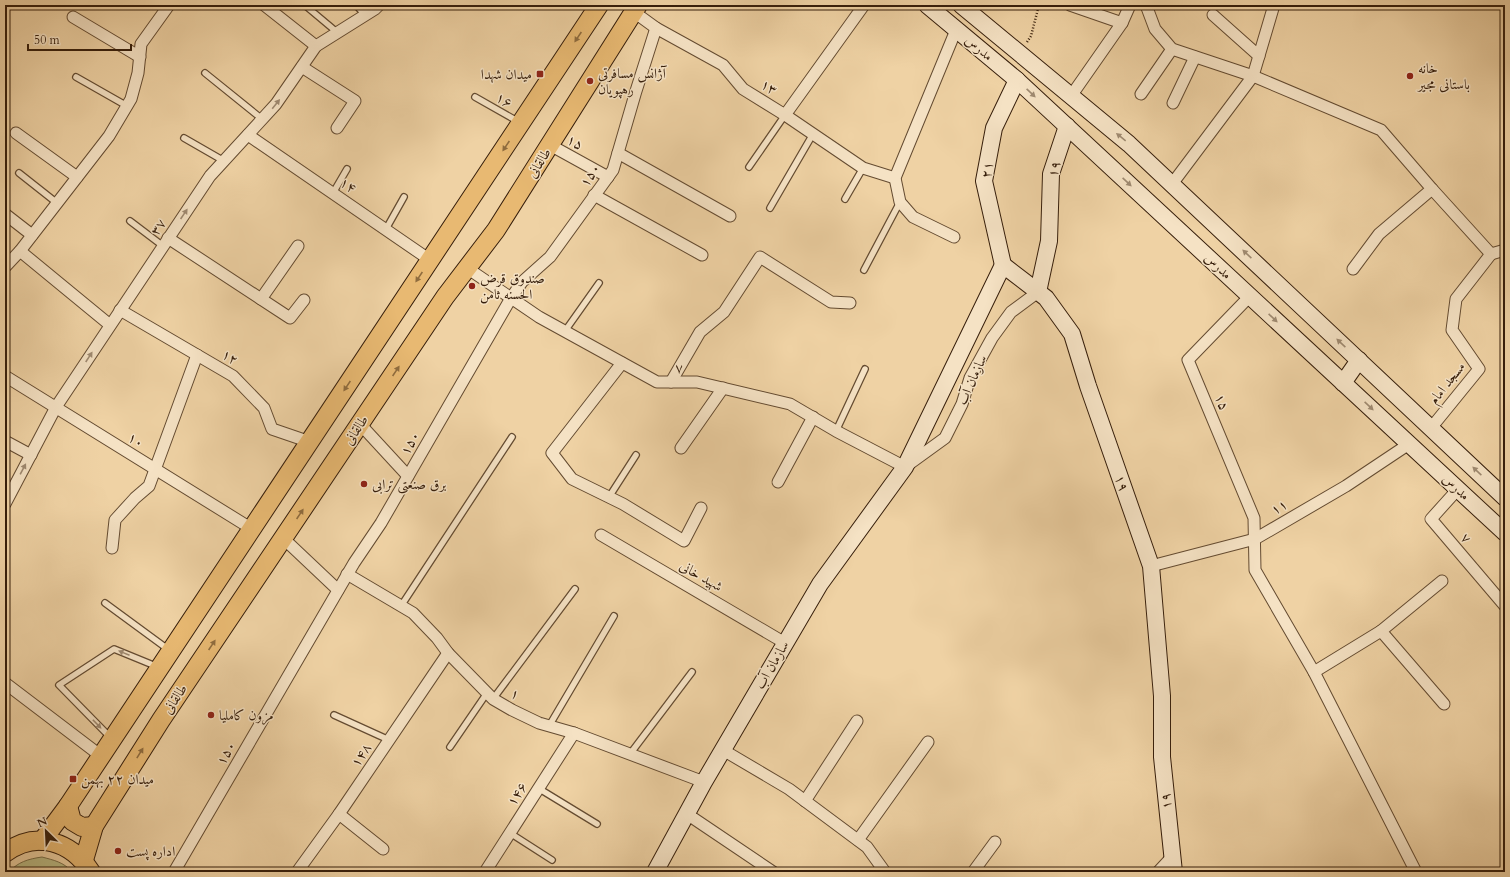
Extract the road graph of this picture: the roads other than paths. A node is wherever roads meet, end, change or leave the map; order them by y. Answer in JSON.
{"nodes":[{"id":1,"x":169,"y":5,"type":"edge"},
{"id":2,"x":264,"y":5,"type":"edge"},
{"id":3,"x":356,"y":5,"type":"edge"},
{"id":4,"x":379,"y":5,"type":"edge"},
{"id":5,"x":599,"y":5,"type":"edge"},
{"id":6,"x":864,"y":5,"type":"edge"},
{"id":7,"x":927,"y":5,"type":"edge"},
{"id":8,"x":961,"y":5,"type":"edge"},
{"id":9,"x":1070,"y":5,"type":"edge"},
{"id":10,"x":1130,"y":5,"type":"edge"},
{"id":11,"x":1146,"y":5,"type":"edge"},
{"id":12,"x":1274,"y":5,"type":"edge"},
{"id":13,"x":308,"y":7,"type":"dead end"},
{"id":14,"x":636,"y":9,"type":"edge"},
{"id":15,"x":366,"y":15,"type":"junction"},
{"id":16,"x":1213,"y":15,"type":"dead end"},
{"id":17,"x":73,"y":17,"type":"dead end"},
{"id":18,"x":1122,"y":23,"type":"junction"},
{"id":19,"x":656,"y":28,"type":"junction"},
{"id":20,"x":956,"y":30,"type":"junction"},
{"id":21,"x":338,"y":33,"type":"junction"},
{"id":22,"x":316,"y":46,"type":"junction"},
{"id":23,"x":1172,"y":49,"type":"junction"},
{"id":24,"x":140,"y":56,"type":"junction"},
{"id":25,"x":1259,"y":56,"type":"junction"},
{"id":26,"x":1195,"y":57,"type":"junction"},
{"id":27,"x":302,"y":67,"type":"junction"},
{"id":28,"x":205,"y":74,"type":"dead end"},
{"id":29,"x":76,"y":76,"type":"dead end"},
{"id":30,"x":1253,"y":76,"type":"junction"},
{"id":31,"x":1017,"y":80,"type":"junction"},
{"id":32,"x":1141,"y":94,"type":"dead end"},
{"id":33,"x":1071,"y":96,"type":"junction"},
{"id":34,"x":475,"y":97,"type":"dead end"},
{"id":35,"x":1173,"y":103,"type":"dead end"},
{"id":36,"x":127,"y":106,"type":"junction"},
{"id":37,"x":785,"y":115,"type":"junction"},
{"id":38,"x":262,"y":119,"type":"junction"},
{"id":39,"x":521,"y":123,"type":"junction"},
{"id":40,"x":1067,"y":126,"type":"junction"},
{"id":41,"x":337,"y":128,"type":"dead end"},
{"id":42,"x":16,"y":133,"type":"dead end"},
{"id":43,"x":813,"y":134,"type":"junction"},
{"id":44,"x":248,"y":135,"type":"junction"},
{"id":45,"x":184,"y":138,"type":"dead end"},
{"id":46,"x":550,"y":145,"type":"junction"},
{"id":47,"x":618,"y":153,"type":"junction"},
{"id":48,"x":224,"y":161,"type":"junction"},
{"id":49,"x":749,"y":167,"type":"dead end"},
{"id":50,"x":863,"y":168,"type":"junction"},
{"id":51,"x":347,"y":169,"type":"dead end"},
{"id":52,"x":19,"y":173,"type":"dead end"},
{"id":53,"x":77,"y":177,"type":"junction"},
{"id":54,"x":608,"y":177,"type":"junction"},
{"id":55,"x":895,"y":178,"type":"junction"},
{"id":56,"x":1172,"y":184,"type":"junction"},
{"id":57,"x":1432,"y":189,"type":"junction"},
{"id":58,"x":333,"y":193,"type":"junction"},
{"id":59,"x":594,"y":196,"type":"junction"},
{"id":60,"x":404,"y":197,"type":"dead end"},
{"id":61,"x":845,"y":199,"type":"dead end"},
{"id":62,"x":900,"y":202,"type":"junction"},
{"id":63,"x":57,"y":203,"type":"junction"},
{"id":64,"x":770,"y":208,"type":"dead end"},
{"id":65,"x":5,"y":214,"type":"edge"},
{"id":66,"x":730,"y":216,"type":"dead end"},
{"id":67,"x":130,"y":221,"type":"dead end"},
{"id":68,"x":386,"y":229,"type":"junction"},
{"id":69,"x":32,"y":235,"type":"junction"},
{"id":70,"x":954,"y":237,"type":"dead end"},
{"id":71,"x":166,"y":242,"type":"junction"},
{"id":72,"x":298,"y":246,"type":"dead end"},
{"id":73,"x":1505,"y":250,"type":"edge"},
{"id":74,"x":20,"y":251,"type":"junction"},
{"id":75,"x":1491,"y":254,"type":"junction"},
{"id":76,"x":702,"y":255,"type":"dead end"},
{"id":77,"x":430,"y":260,"type":"junction"},
{"id":78,"x":1003,"y":264,"type":"junction"},
{"id":79,"x":5,"y":267,"type":"edge"},
{"id":80,"x":468,"y":268,"type":"junction"},
{"id":81,"x":1352,"y":269,"type":"dead end"},
{"id":82,"x":864,"y":270,"type":"dead end"},
{"id":83,"x":598,"y":283,"type":"dead end"},
{"id":84,"x":1038,"y":292,"type":"junction"},
{"id":85,"x":1250,"y":296,"type":"junction"},
{"id":86,"x":511,"y":298,"type":"junction"},
{"id":87,"x":261,"y":299,"type":"junction"},
{"id":88,"x":304,"y":300,"type":"dead end"},
{"id":89,"x":850,"y":303,"type":"dead end"},
{"id":90,"x":120,"y":310,"type":"junction"},
{"id":91,"x":110,"y":325,"type":"junction"},
{"id":92,"x":565,"y":331,"type":"junction"},
{"id":93,"x":197,"y":355,"type":"junction"},
{"id":94,"x":1359,"y":360,"type":"junction"},
{"id":95,"x":622,"y":363,"type":"junction"},
{"id":96,"x":866,"y":369,"type":"dead end"},
{"id":97,"x":5,"y":376,"type":"edge"},
{"id":98,"x":671,"y":382,"type":"junction"},
{"id":99,"x":1343,"y":383,"type":"junction"},
{"id":100,"x":722,"y":388,"type":"junction"},
{"id":101,"x":56,"y":407,"type":"junction"},
{"id":102,"x":813,"y":417,"type":"junction"},
{"id":103,"x":360,"y":424,"type":"junction"},
{"id":104,"x":1431,"y":428,"type":"junction"},
{"id":105,"x":836,"y":431,"type":"junction"},
{"id":106,"x":512,"y":436,"type":"dead end"},
{"id":107,"x":5,"y":442,"type":"edge"},
{"id":108,"x":310,"y":442,"type":"junction"},
{"id":109,"x":1409,"y":444,"type":"junction"},
{"id":110,"x":681,"y":448,"type":"dead end"},
{"id":111,"x":31,"y":455,"type":"junction"},
{"id":112,"x":636,"y":455,"type":"dead end"},
{"id":113,"x":905,"y":467,"type":"junction"},
{"id":114,"x":155,"y":469,"type":"junction"},
{"id":115,"x":408,"y":476,"type":"junction"},
{"id":116,"x":778,"y":482,"type":"dead end"},
{"id":117,"x":1458,"y":489,"type":"junction"},
{"id":118,"x":609,"y":497,"type":"junction"},
{"id":119,"x":1505,"y":498,"type":"edge"},
{"id":120,"x":5,"y":504,"type":"edge"},
{"id":121,"x":701,"y":508,"type":"dead end"},
{"id":122,"x":252,"y":529,"type":"junction"},
{"id":123,"x":1505,"y":532,"type":"edge"},
{"id":124,"x":601,"y":535,"type":"dead end"},
{"id":125,"x":283,"y":538,"type":"junction"},
{"id":126,"x":1255,"y":539,"type":"junction"},
{"id":127,"x":112,"y":548,"type":"dead end"},
{"id":128,"x":1151,"y":566,"type":"junction"},
{"id":129,"x":347,"y":574,"type":"junction"},
{"id":130,"x":1442,"y":581,"type":"dead end"},
{"id":131,"x":576,"y":589,"type":"dead end"},
{"id":132,"x":338,"y":590,"type":"junction"},
{"id":133,"x":105,"y":603,"type":"dead end"},
{"id":134,"x":401,"y":606,"type":"junction"},
{"id":135,"x":1505,"y":606,"type":"edge"},
{"id":136,"x":614,"y":616,"type":"dead end"},
{"id":137,"x":1381,"y":630,"type":"junction"},
{"id":138,"x":785,"y":643,"type":"junction"},
{"id":139,"x":171,"y":651,"type":"junction"},
{"id":140,"x":448,"y":653,"type":"junction"},
{"id":141,"x":160,"y":668,"type":"junction"},
{"id":142,"x":692,"y":672,"type":"dead end"},
{"id":143,"x":1314,"y":672,"type":"junction"},
{"id":144,"x":5,"y":683,"type":"edge"},
{"id":145,"x":490,"y":695,"type":"junction"},
{"id":146,"x":1444,"y":704,"type":"dead end"},
{"id":147,"x":334,"y":715,"type":"dead end"},
{"id":148,"x":857,"y":721,"type":"dead end"},
{"id":149,"x":549,"y":726,"type":"junction"},
{"id":150,"x":574,"y":733,"type":"junction"},
{"id":151,"x":112,"y":740,"type":"junction"},
{"id":152,"x":389,"y":740,"type":"junction"},
{"id":153,"x":928,"y":742,"type":"dead end"},
{"id":154,"x":450,"y":747,"type":"dead end"},
{"id":155,"x":723,"y":750,"type":"junction"},
{"id":156,"x":630,"y":754,"type":"junction"},
{"id":157,"x":102,"y":756,"type":"junction"},
{"id":158,"x":704,"y":782,"type":"junction"},
{"id":159,"x":538,"y":788,"type":"junction"},
{"id":160,"x":805,"y":801,"type":"junction"},
{"id":161,"x":68,"y":806,"type":"junction"},
{"id":162,"x":339,"y":814,"type":"junction"},
{"id":163,"x":687,"y":814,"type":"junction"},
{"id":164,"x":597,"y":824,"type":"dead end"},
{"id":165,"x":94,"y":826,"type":"junction"},
{"id":166,"x":510,"y":833,"type":"junction"},
{"id":167,"x":858,"y":840,"type":"junction"},
{"id":168,"x":42,"y":841,"type":"junction"},
{"id":169,"x":995,"y":842,"type":"dead end"},
{"id":170,"x":384,"y":849,"type":"dead end"},
{"id":171,"x":5,"y":853,"type":"edge"},
{"id":172,"x":552,"y":860,"type":"dead end"},
{"id":173,"x":1172,"y":865,"type":"edge"},
{"id":174,"x":87,"y":866,"type":"edge"},
{"id":175,"x":174,"y":872,"type":"edge"},
{"id":176,"x":297,"y":872,"type":"edge"},
{"id":177,"x":485,"y":872,"type":"edge"},
{"id":178,"x":655,"y":872,"type":"edge"},
{"id":179,"x":773,"y":872,"type":"edge"},
{"id":180,"x":885,"y":872,"type":"edge"},
{"id":181,"x":973,"y":872,"type":"edge"},
{"id":182,"x":1158,"y":872,"type":"edge"},
{"id":183,"x":1416,"y":872,"type":"edge"}],
"edges":[{"from":1,"to":24,"type":"street"},
{"from":2,"to":22,"type":"street"},
{"from":3,"to":15,"type":"lane"},
{"from":4,"to":15,"type":"street","name":"۳۷"},
{"from":5,"to":39,"type":"main road","one_way":true},
{"from":6,"to":37,"type":"street"},
{"from":7,"to":20,"type":"street","name":"مدرس"},
{"from":8,"to":33,"type":"street","name":"مدرس"},
{"from":9,"to":18,"type":"street"},
{"from":10,"to":18,"type":"street"},
{"from":11,"to":23,"type":"street"},
{"from":12,"to":25,"type":"street"},
{"from":13,"to":21,"type":"lane"},
{"from":14,"to":19,"type":"street","name":"۱۳"},
{"from":14,"to":46,"type":"main road","name":"طالقانی"},
{"from":15,"to":21,"type":"street","name":"۳۷"},
{"from":16,"to":25,"type":"street"},
{"from":17,"to":24,"type":"street"},
{"from":18,"to":33,"type":"street"},
{"from":19,"to":37,"type":"street","name":"۱۳"},
{"from":19,"to":47,"type":"street","name":"۱۵۰"},
{"from":20,"to":31,"type":"street","name":"مدرس"},
{"from":20,"to":55,"type":"street"},
{"from":21,"to":22,"type":"street","name":"۳۷"},
{"from":22,"to":27,"type":"street","name":"۳۷"},
{"from":23,"to":26,"type":"street"},
{"from":23,"to":32,"type":"street"},
{"from":24,"to":36,"type":"street"},
{"from":25,"to":30,"type":"street"},
{"from":26,"to":30,"type":"street"},
{"from":26,"to":35,"type":"street"},
{"from":38,"to":27,"type":"street","name":"۳۷","one_way":true},
{"from":27,"to":41,"type":"street"},
{"from":28,"to":38,"type":"lane"},
{"from":29,"to":36,"type":"lane"},
{"from":30,"to":56,"type":"street"},
{"from":30,"to":57,"type":"street"},
{"from":31,"to":40,"type":"street","name":"مدرس","one_way":true},
{"from":31,"to":78,"type":"street","name":"۲۱"},
{"from":56,"to":33,"type":"street","name":"مدرس","one_way":true},
{"from":34,"to":39,"type":"lane","name":"۱۶"},
{"from":36,"to":53,"type":"street"},
{"from":37,"to":43,"type":"street","name":"۱۳"},
{"from":37,"to":49,"type":"lane"},
{"from":38,"to":44,"type":"street","name":"۳۷"},
{"from":39,"to":77,"type":"main road","one_way":true},
{"from":40,"to":84,"type":"street","name":"۱۹"},
{"from":40,"to":85,"type":"street","name":"مدرس","one_way":true},
{"from":42,"to":53,"type":"street"},
{"from":43,"to":50,"type":"street","name":"۱۳"},
{"from":43,"to":64,"type":"lane"},
{"from":44,"to":48,"type":"street","name":"۳۷"},
{"from":44,"to":58,"type":"street","name":"۱۴"},
{"from":45,"to":48,"type":"lane"},
{"from":46,"to":54,"type":"street","name":"۱۵"},
{"from":46,"to":80,"type":"main road","name":"طالقانی"},
{"from":47,"to":54,"type":"street","name":"۱۵۰"},
{"from":47,"to":66,"type":"street"},
{"from":71,"to":48,"type":"street","name":"۳۷","one_way":true},
{"from":50,"to":55,"type":"street","name":"۱۳"},
{"from":50,"to":61,"type":"lane"},
{"from":51,"to":58,"type":"lane"},
{"from":52,"to":63,"type":"lane"},
{"from":53,"to":63,"type":"street"},
{"from":54,"to":59,"type":"street","name":"۱۵۰"},
{"from":55,"to":62,"type":"street"},
{"from":94,"to":56,"type":"street","name":"مدرس","one_way":true},
{"from":57,"to":75,"type":"street"},
{"from":57,"to":81,"type":"street"},
{"from":58,"to":68,"type":"street","name":"۱۴"},
{"from":59,"to":76,"type":"street"},
{"from":59,"to":86,"type":"street","name":"۱۵۰"},
{"from":60,"to":68,"type":"lane"},
{"from":62,"to":70,"type":"street"},
{"from":62,"to":82,"type":"lane"},
{"from":63,"to":69,"type":"street"},
{"from":65,"to":69,"type":"street"},
{"from":67,"to":71,"type":"lane"},
{"from":68,"to":77,"type":"street","name":"۱۴"},
{"from":69,"to":74,"type":"street"},
{"from":71,"to":87,"type":"street"},
{"from":71,"to":90,"type":"street","name":"۳۷"},
{"from":72,"to":87,"type":"street"},
{"from":73,"to":75,"type":"street"},
{"from":74,"to":79,"type":"street"},
{"from":74,"to":91,"type":"street"},
{"from":75,"to":104,"type":"street","name":"مسجد امام"},
{"from":77,"to":108,"type":"main road","one_way":true},
{"from":78,"to":84,"type":"street"},
{"from":78,"to":113,"type":"street","name":"سازمان آب"},
{"from":80,"to":86,"type":"street","name":"۷"},
{"from":103,"to":80,"type":"main road","name":"طالقانی","one_way":true},
{"from":83,"to":92,"type":"lane"},
{"from":84,"to":113,"type":"street","name":"سازمان آب"},
{"from":84,"to":128,"type":"street","name":"۱۹"},
{"from":85,"to":99,"type":"street","name":"مدرس","one_way":true},
{"from":85,"to":126,"type":"street","name":"۱۵"},
{"from":86,"to":92,"type":"street","name":"۷"},
{"from":86,"to":115,"type":"street","name":"۱۵۰"},
{"from":87,"to":88,"type":"street"},
{"from":89,"to":98,"type":"street"},
{"from":90,"to":91,"type":"street","name":"۳۷"},
{"from":90,"to":93,"type":"street","name":"۱۲"},
{"from":101,"to":91,"type":"street","name":"۳۷","one_way":true},
{"from":92,"to":95,"type":"street","name":"۷"},
{"from":93,"to":108,"type":"street","name":"۱۲"},
{"from":93,"to":114,"type":"street"},
{"from":94,"to":99,"type":"street"},
{"from":94,"to":104,"type":"street","name":"مدرس"},
{"from":95,"to":98,"type":"street","name":"۷"},
{"from":95,"to":118,"type":"street"},
{"from":96,"to":105,"type":"lane"},
{"from":97,"to":101,"type":"street","name":"۱۰"},
{"from":98,"to":100,"type":"street","name":"۷"},
{"from":99,"to":109,"type":"street","name":"مدرس","one_way":true},
{"from":100,"to":102,"type":"street","name":"۷"},
{"from":100,"to":110,"type":"street"},
{"from":101,"to":111,"type":"street","name":"۳۷"},
{"from":101,"to":114,"type":"street","name":"۱۰"},
{"from":102,"to":105,"type":"street","name":"۷"},
{"from":102,"to":116,"type":"street"},
{"from":103,"to":115,"type":"street"},
{"from":125,"to":103,"type":"main road","name":"طالقانی","one_way":true},
{"from":119,"to":104,"type":"street","name":"مدرس","one_way":true},
{"from":105,"to":113,"type":"street","name":"۷"},
{"from":106,"to":134,"type":"lane"},
{"from":107,"to":111,"type":"street"},
{"from":108,"to":122,"type":"main road"},
{"from":109,"to":117,"type":"street","name":"مدرس"},
{"from":109,"to":126,"type":"street","name":"۱۱"},
{"from":120,"to":111,"type":"street","name":"۳۷","one_way":true},
{"from":112,"to":118,"type":"lane"},
{"from":113,"to":138,"type":"street","name":"سازمان آب"},
{"from":114,"to":122,"type":"street","name":"۱۰"},
{"from":114,"to":127,"type":"street"},
{"from":115,"to":129,"type":"street","name":"۱۵۰"},
{"from":117,"to":123,"type":"street","name":"مدرس"},
{"from":117,"to":135,"type":"street","name":"۷"},
{"from":118,"to":121,"type":"street"},
{"from":122,"to":139,"type":"main road"},
{"from":124,"to":138,"type":"street","name":"شهید خانی"},
{"from":125,"to":132,"type":"street"},
{"from":165,"to":125,"type":"main road","name":"طالقانی","one_way":true},
{"from":126,"to":128,"type":"street","name":"۱۱"},
{"from":126,"to":143,"type":"street"},
{"from":128,"to":173,"type":"street","name":"۱۹"},
{"from":129,"to":132,"type":"street","name":"۱۵۰"},
{"from":129,"to":134,"type":"street","name":"۱"},
{"from":130,"to":137,"type":"street"},
{"from":131,"to":145,"type":"lane"},
{"from":132,"to":175,"type":"street","name":"۱۵۰"},
{"from":133,"to":139,"type":"lane"},
{"from":134,"to":140,"type":"street","name":"۱"},
{"from":136,"to":149,"type":"lane"},
{"from":137,"to":143,"type":"street"},
{"from":137,"to":146,"type":"street"},
{"from":138,"to":155,"type":"street","name":"سازمان آب"},
{"from":139,"to":141,"type":"main road"},
{"from":140,"to":145,"type":"street","name":"۱"},
{"from":140,"to":152,"type":"street","name":"۱۴۸"},
{"from":141,"to":151,"type":"main road"},
{"from":141,"to":151,"type":"lane","one_way":true},
{"from":142,"to":156,"type":"lane"},
{"from":143,"to":183,"type":"street"},
{"from":144,"to":157,"type":"street"},
{"from":145,"to":149,"type":"street","name":"۱"},
{"from":145,"to":154,"type":"lane"},
{"from":147,"to":152,"type":"lane"},
{"from":148,"to":160,"type":"street"},
{"from":149,"to":150,"type":"street","name":"۱"},
{"from":150,"to":156,"type":"street","name":"۱"},
{"from":150,"to":159,"type":"street","name":"۱۴۶"},
{"from":151,"to":157,"type":"main road"},
{"from":152,"to":162,"type":"street","name":"۱۴۸"},
{"from":153,"to":167,"type":"street"},
{"from":155,"to":158,"type":"street","name":"سازمان آب"},
{"from":155,"to":160,"type":"street"},
{"from":156,"to":158,"type":"street","name":"۱"},
{"from":157,"to":161,"type":"main road"},
{"from":158,"to":163,"type":"street","name":"سازمان آب"},
{"from":159,"to":164,"type":"lane"},
{"from":159,"to":166,"type":"street","name":"۱۴۶"},
{"from":160,"to":167,"type":"street"},
{"from":161,"to":165,"type":"main road"},
{"from":161,"to":168,"type":"main road"},
{"from":162,"to":170,"type":"street"},
{"from":162,"to":176,"type":"street","name":"۱۴۸"},
{"from":163,"to":178,"type":"street","name":"سازمان آب"},
{"from":163,"to":179,"type":"street"},
{"from":165,"to":174,"type":"main road","name":"طالقانی"},
{"from":166,"to":172,"type":"lane"},
{"from":166,"to":177,"type":"street","name":"۱۴۶"},
{"from":167,"to":180,"type":"street"},
{"from":168,"to":171,"type":"main road"},
{"from":168,"to":174,"type":"main road"},
{"from":169,"to":181,"type":"street"},
{"from":173,"to":182,"type":"street"}]}
